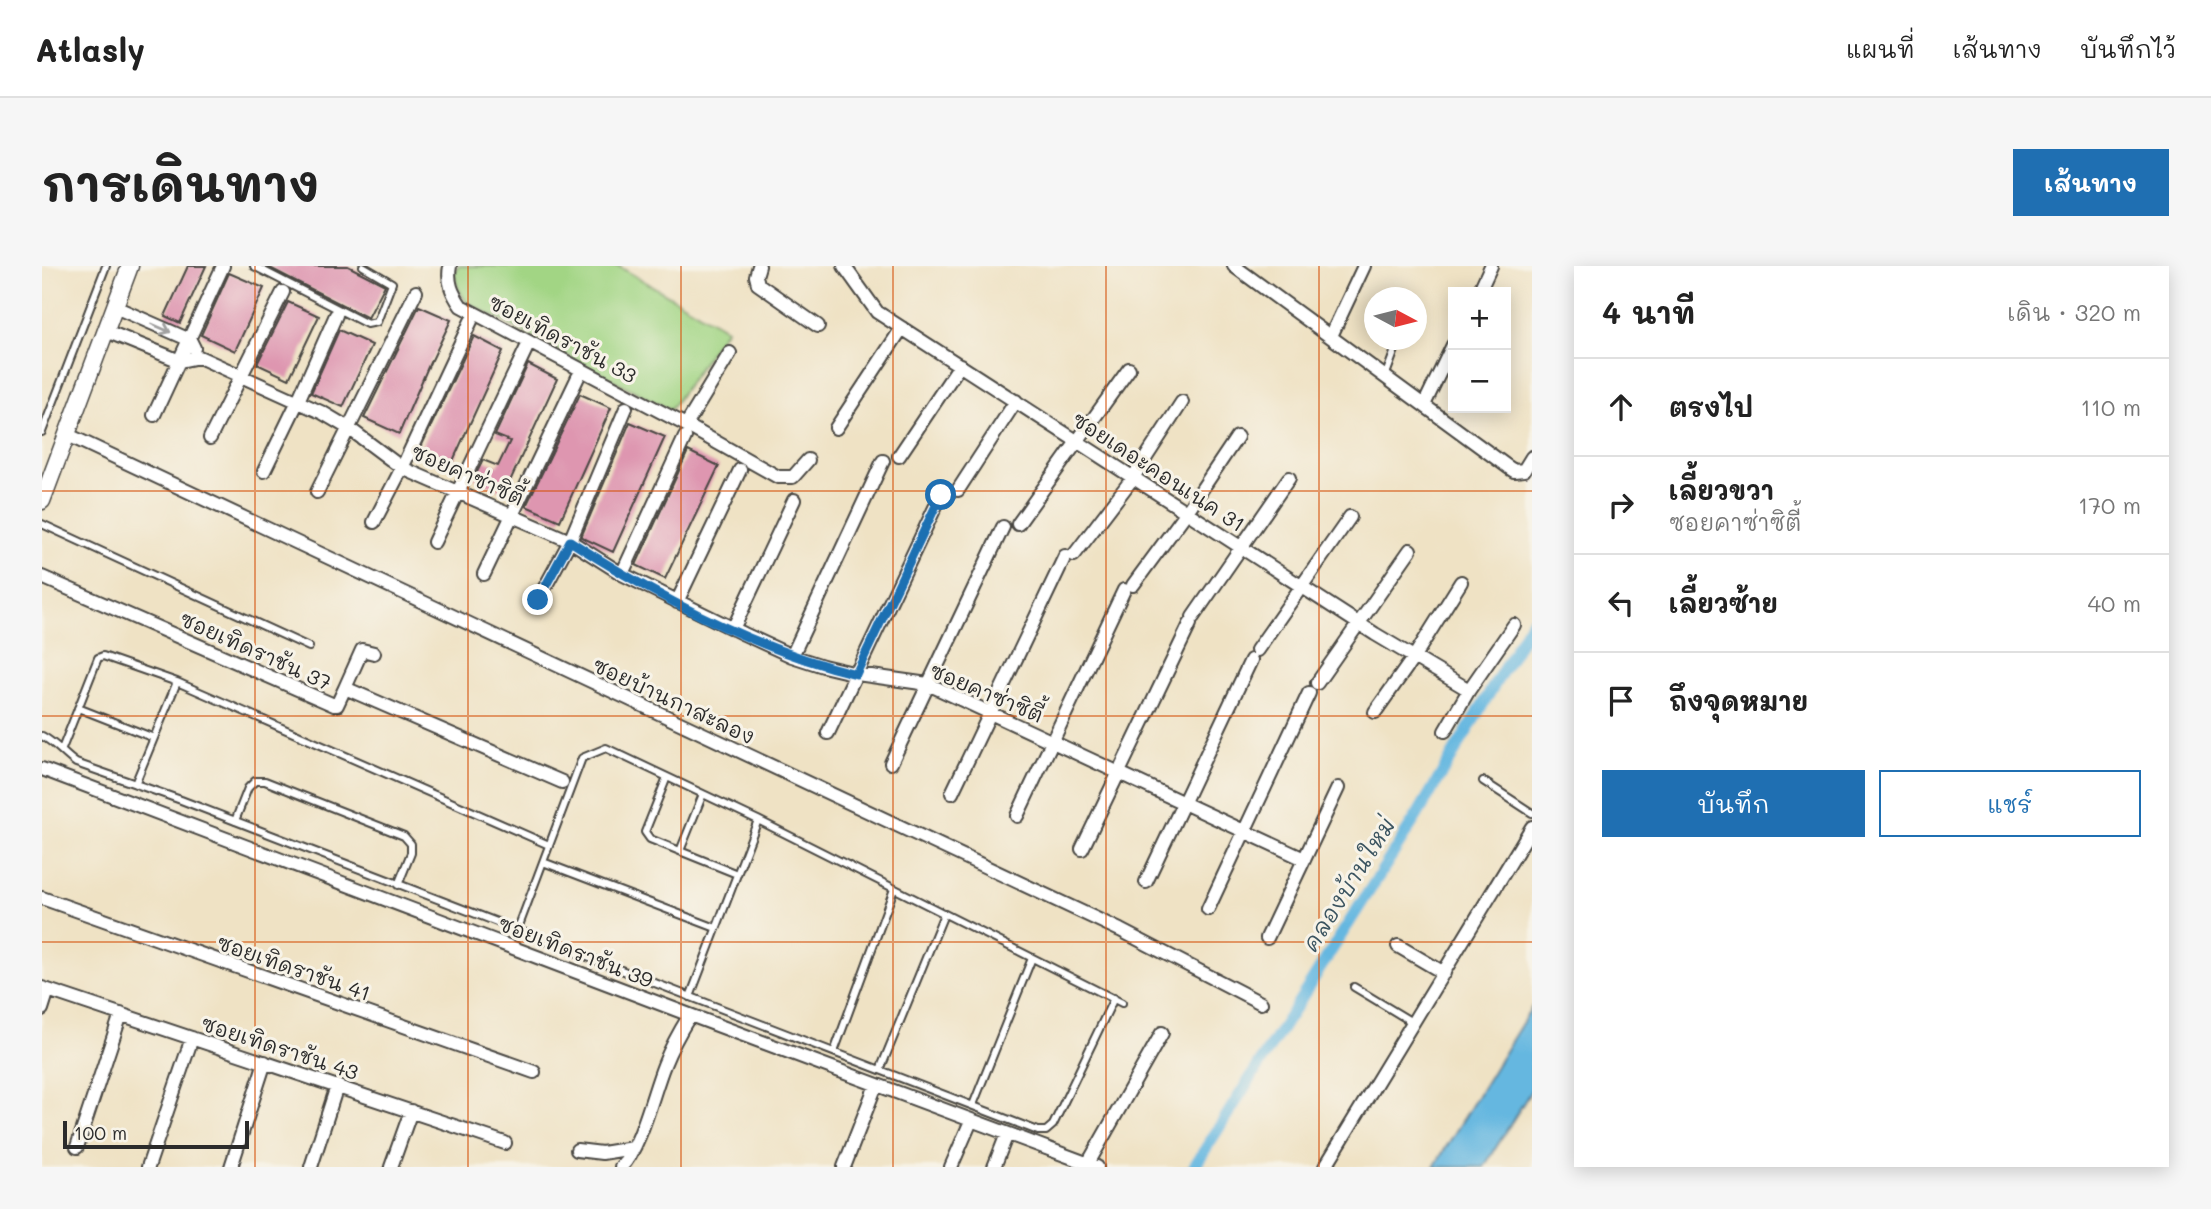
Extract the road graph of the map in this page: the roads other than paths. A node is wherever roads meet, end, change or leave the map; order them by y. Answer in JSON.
{"nodes":[{"id":1,"x":106,"y":266,"type":"edge"},
{"id":2,"x":130,"y":266,"type":"edge"},
{"id":3,"x":223,"y":266,"type":"edge"},
{"id":4,"x":254,"y":266,"type":"edge"},
{"id":5,"x":363,"y":266,"type":"edge"},
{"id":6,"x":760,"y":266,"type":"edge"},
{"id":7,"x":1235,"y":266,"type":"edge"},
{"id":8,"x":1364,"y":266,"type":"edge"},
{"id":9,"x":1491,"y":266,"type":"edge"},
{"id":10,"x":448,"y":267,"type":"edge"},
{"id":11,"x":848,"y":268,"type":"edge"},
{"id":12,"x":1481,"y":287,"type":"edge"},
{"id":13,"x":283,"y":292,"type":"dead end"},
{"id":14,"x":416,"y":292,"type":"dead end"},
{"id":15,"x":115,"y":307,"type":"junction"},
{"id":16,"x":336,"y":315,"type":"dead end"},
{"id":17,"x":471,"y":321,"type":"dead end"},
{"id":18,"x":818,"y":326,"type":"dead end"},
{"id":19,"x":902,"y":328,"type":"junction"},
{"id":20,"x":106,"y":331,"type":"junction"},
{"id":21,"x":1331,"y":336,"type":"junction"},
{"id":22,"x":190,"y":341,"type":"junction"},
{"id":23,"x":526,"y":349,"type":"dead end"},
{"id":24,"x":1395,"y":350,"type":"dead end"},
{"id":25,"x":1451,"y":350,"type":"edge"},
{"id":26,"x":730,"y":353,"type":"dead end"},
{"id":27,"x":199,"y":357,"type":"junction"},
{"id":28,"x":180,"y":361,"type":"junction"},
{"id":29,"x":960,"y":365,"type":"junction"},
{"id":30,"x":1129,"y":369,"type":"dead end"},
{"id":31,"x":243,"y":375,"type":"junction"},
{"id":32,"x":578,"y":377,"type":"dead end"},
{"id":33,"x":1385,"y":377,"type":"junction"},
{"id":34,"x":298,"y":401,"type":"junction"},
{"id":35,"x":1016,"y":401,"type":"junction"},
{"id":36,"x":1182,"y":402,"type":"dead end"},
{"id":37,"x":1424,"y":405,"type":"junction"},
{"id":38,"x":626,"y":408,"type":"dead end"},
{"id":39,"x":154,"y":415,"type":"dead end"},
{"id":40,"x":836,"y":428,"type":"dead end"},
{"id":41,"x":350,"y":429,"type":"junction"},
{"id":42,"x":686,"y":431,"type":"junction"},
{"id":43,"x":42,"y":432,"type":"edge"},
{"id":44,"x":68,"y":435,"type":"junction"},
{"id":45,"x":1237,"y":437,"type":"dead end"},
{"id":46,"x":211,"y":438,"type":"dead end"},
{"id":47,"x":1078,"y":442,"type":"junction"},
{"id":48,"x":899,"y":456,"type":"dead end"},
{"id":49,"x":808,"y":460,"type":"dead end"},
{"id":50,"x":883,"y":461,"type":"dead end"},
{"id":51,"x":1530,"y":462,"type":"edge"},
{"id":52,"x":402,"y":468,"type":"junction"},
{"id":53,"x":740,"y":470,"type":"dead end"},
{"id":54,"x":264,"y":471,"type":"dead end"},
{"id":55,"x":1289,"y":478,"type":"dead end"},
{"id":56,"x":1132,"y":479,"type":"junction"},
{"id":57,"x":958,"y":490,"type":"dead end"},
{"id":58,"x":317,"y":492,"type":"dead end"},
{"id":59,"x":457,"y":494,"type":"junction"},
{"id":60,"x":941,"y":495,"type":"dead end"},
{"id":61,"x":794,"y":500,"type":"dead end"},
{"id":62,"x":42,"y":501,"type":"edge"},
{"id":63,"x":1186,"y":513,"type":"junction"},
{"id":64,"x":514,"y":515,"type":"junction"},
{"id":65,"x":1350,"y":516,"type":"dead end"},
{"id":66,"x":374,"y":522,"type":"dead end"},
{"id":67,"x":42,"y":524,"type":"edge"},
{"id":68,"x":1018,"y":524,"type":"dead end"},
{"id":69,"x":1003,"y":527,"type":"dead end"},
{"id":70,"x":570,"y":541,"type":"junction"},
{"id":71,"x":434,"y":542,"type":"dead end"},
{"id":72,"x":1240,"y":547,"type":"junction"},
{"id":73,"x":1410,"y":550,"type":"dead end"},
{"id":74,"x":484,"y":574,"type":"dead end"},
{"id":75,"x":622,"y":575,"type":"junction"},
{"id":76,"x":42,"y":577,"type":"edge"},
{"id":77,"x":1461,"y":582,"type":"dead end"},
{"id":78,"x":1301,"y":586,"type":"junction"},
{"id":79,"x":538,"y":600,"type":"dead end"},
{"id":80,"x":677,"y":602,"type":"junction"},
{"id":81,"x":1358,"y":622,"type":"junction"},
{"id":82,"x":1514,"y":625,"type":"dead end"},
{"id":83,"x":733,"y":629,"type":"junction"},
{"id":84,"x":309,"y":647,"type":"dead end"},
{"id":85,"x":374,"y":653,"type":"dead end"},
{"id":86,"x":792,"y":656,"type":"junction"},
{"id":87,"x":1414,"y":657,"type":"junction"},
{"id":88,"x":856,"y":674,"type":"junction"},
{"id":89,"x":177,"y":682,"type":"junction"},
{"id":90,"x":928,"y":684,"type":"junction"},
{"id":91,"x":345,"y":688,"type":"junction"},
{"id":92,"x":1469,"y":690,"type":"junction"},
{"id":93,"x":78,"y":708,"type":"junction"},
{"id":94,"x":990,"y":712,"type":"junction"},
{"id":95,"x":1376,"y":712,"type":"dead end"},
{"id":96,"x":1445,"y":731,"type":"dead end"},
{"id":97,"x":828,"y":733,"type":"dead end"},
{"id":98,"x":42,"y":736,"type":"edge"},
{"id":99,"x":154,"y":738,"type":"junction"},
{"id":100,"x":1054,"y":742,"type":"junction"},
{"id":101,"x":62,"y":749,"type":"junction"},
{"id":102,"x":891,"y":763,"type":"dead end"},
{"id":103,"x":42,"y":769,"type":"edge"},
{"id":104,"x":1119,"y":773,"type":"junction"},
{"id":105,"x":667,"y":777,"type":"junction"},
{"id":106,"x":1483,"y":781,"type":"dead end"},
{"id":107,"x":562,"y":782,"type":"dead end"},
{"id":108,"x":135,"y":784,"type":"junction"},
{"id":109,"x":1338,"y":788,"type":"dead end"},
{"id":110,"x":952,"y":793,"type":"dead end"},
{"id":111,"x":703,"y":794,"type":"junction"},
{"id":112,"x":1184,"y":803,"type":"junction"},
{"id":113,"x":1532,"y":813,"type":"edge"},
{"id":114,"x":1017,"y":817,"type":"dead end"},
{"id":115,"x":758,"y":820,"type":"junction"},
{"id":116,"x":235,"y":821,"type":"junction"},
{"id":117,"x":1532,"y":827,"type":"edge"},
{"id":118,"x":1245,"y":832,"type":"junction"},
{"id":119,"x":549,"y":845,"type":"junction"},
{"id":120,"x":1082,"y":849,"type":"dead end"},
{"id":121,"x":680,"y":851,"type":"junction"},
{"id":122,"x":1304,"y":859,"type":"junction"},
{"id":123,"x":543,"y":862,"type":"junction"},
{"id":124,"x":737,"y":874,"type":"junction"},
{"id":125,"x":1146,"y":882,"type":"dead end"},
{"id":126,"x":398,"y":885,"type":"junction"},
{"id":127,"x":894,"y":889,"type":"junction"},
{"id":128,"x":42,"y":898,"type":"edge"},
{"id":129,"x":1208,"y":909,"type":"dead end"},
{"id":130,"x":944,"y":914,"type":"junction"},
{"id":131,"x":716,"y":928,"type":"junction"},
{"id":132,"x":517,"y":931,"type":"junction"},
{"id":133,"x":1267,"y":938,"type":"dead end"},
{"id":134,"x":1398,"y":946,"type":"dead end"},
{"id":135,"x":1032,"y":958,"type":"junction"},
{"id":136,"x":1444,"y":973,"type":"junction"},
{"id":137,"x":1354,"y":987,"type":"dead end"},
{"id":138,"x":45,"y":989,"type":"edge"},
{"id":139,"x":690,"y":997,"type":"junction"},
{"id":140,"x":1114,"y":999,"type":"junction"},
{"id":141,"x":1122,"y":1003,"type":"dead end"},
{"id":142,"x":1261,"y":1003,"type":"dead end"},
{"id":143,"x":42,"y":1009,"type":"edge"},
{"id":144,"x":121,"y":1014,"type":"junction"},
{"id":145,"x":690,"y":1015,"type":"junction"},
{"id":146,"x":1413,"y":1023,"type":"junction"},
{"id":147,"x":1163,"y":1033,"type":"dead end"},
{"id":148,"x":192,"y":1038,"type":"junction"},
{"id":149,"x":834,"y":1052,"type":"junction"},
{"id":150,"x":265,"y":1062,"type":"junction"},
{"id":151,"x":880,"y":1070,"type":"junction"},
{"id":152,"x":534,"y":1072,"type":"dead end"},
{"id":153,"x":337,"y":1086,"type":"junction"},
{"id":154,"x":876,"y":1086,"type":"junction"},
{"id":155,"x":973,"y":1105,"type":"junction"},
{"id":156,"x":411,"y":1111,"type":"junction"},
{"id":157,"x":971,"y":1121,"type":"junction"},
{"id":158,"x":1007,"y":1134,"type":"junction"},
{"id":159,"x":505,"y":1143,"type":"dead end"},
{"id":160,"x":77,"y":1147,"type":"dead end"},
{"id":161,"x":634,"y":1148,"type":"junction"},
{"id":162,"x":577,"y":1150,"type":"dead end"},
{"id":163,"x":1090,"y":1166,"type":"edge"},
{"id":164,"x":148,"y":1167,"type":"edge"},
{"id":165,"x":230,"y":1167,"type":"edge"},
{"id":166,"x":311,"y":1167,"type":"edge"},
{"id":167,"x":391,"y":1167,"type":"edge"},
{"id":168,"x":621,"y":1167,"type":"edge"},
{"id":169,"x":844,"y":1167,"type":"edge"},
{"id":170,"x":951,"y":1167,"type":"edge"},
{"id":171,"x":994,"y":1167,"type":"edge"},
{"id":172,"x":1325,"y":1167,"type":"edge"}],
"edges":[{"from":1,"to":43,"type":"lane"},
{"from":2,"to":15,"type":"street"},
{"from":3,"to":22,"type":"street"},
{"from":4,"to":5,"type":"lane"},
{"from":6,"to":18,"type":"street"},
{"from":7,"to":21,"type":"street"},
{"from":8,"to":21,"type":"street"},
{"from":9,"to":12,"type":"street"},
{"from":10,"to":42,"type":"street","name":"ซอยเทิดราชัน 33"},
{"from":11,"to":19,"type":"street","name":"ซอยเดอะคอนเนค 31"},
{"from":13,"to":31,"type":"street"},
{"from":14,"to":41,"type":"street"},
{"from":15,"to":20,"type":"street"},
{"from":15,"to":22,"type":"street","one_way":true},
{"from":16,"to":34,"type":"street"},
{"from":17,"to":52,"type":"street"},
{"from":19,"to":29,"type":"street","name":"ซอยเดอะคอนเนค 31"},
{"from":19,"to":40,"type":"street"},
{"from":20,"to":28,"type":"street"},
{"from":20,"to":44,"type":"street"},
{"from":21,"to":33,"type":"street"},
{"from":22,"to":27,"type":"street"},
{"from":22,"to":28,"type":"street"},
{"from":23,"to":59,"type":"street"},
{"from":24,"to":33,"type":"lane"},
{"from":25,"to":37,"type":"street"},
{"from":26,"to":42,"type":"street"},
{"from":27,"to":28,"type":"street"},
{"from":27,"to":31,"type":"street","name":"ซอยคาซ่าซิตี้"},
{"from":28,"to":39,"type":"street"},
{"from":29,"to":35,"type":"street","name":"ซอยเดอะคอนเนค 31"},
{"from":29,"to":48,"type":"street"},
{"from":30,"to":47,"type":"street"},
{"from":31,"to":34,"type":"street","name":"ซอยคาซ่าซิตี้"},
{"from":31,"to":46,"type":"street"},
{"from":32,"to":64,"type":"street"},
{"from":33,"to":37,"type":"street"},
{"from":34,"to":41,"type":"street","name":"ซอยคาซ่าซิตี้"},
{"from":34,"to":54,"type":"street"},
{"from":35,"to":47,"type":"street","name":"ซอยเดอะคอนเนค 31"},
{"from":35,"to":57,"type":"street"},
{"from":36,"to":56,"type":"street"},
{"from":37,"to":51,"type":"street"},
{"from":38,"to":70,"type":"street"},
{"from":41,"to":52,"type":"street","name":"ซอยคาซ่าซิตี้"},
{"from":41,"to":58,"type":"street"},
{"from":42,"to":49,"type":"street","name":"ซอยเทิดราชัน 33"},
{"from":42,"to":75,"type":"street"},
{"from":44,"to":62,"type":"street"},
{"from":44,"to":142,"type":"street","name":"ซอยบ้านกาสะลอง"},
{"from":45,"to":63,"type":"street"},
{"from":47,"to":56,"type":"street","name":"ซอยเดอะคอนเนค 31"},
{"from":47,"to":68,"type":"street"},
{"from":50,"to":86,"type":"street"},
{"from":52,"to":59,"type":"street","name":"ซอยคาซ่าซิตี้"},
{"from":52,"to":66,"type":"street"},
{"from":53,"to":80,"type":"street"},
{"from":55,"to":72,"type":"street"},
{"from":56,"to":63,"type":"street","name":"ซอยเดอะคอนเนค 31"},
{"from":56,"to":94,"type":"street"},
{"from":59,"to":64,"type":"street","name":"ซอยคาซ่าซิตี้"},
{"from":59,"to":71,"type":"street"},
{"from":60,"to":88,"type":"street"},
{"from":61,"to":83,"type":"street"},
{"from":63,"to":72,"type":"street","name":"ซอยเดอะคอนเนค 31"},
{"from":63,"to":100,"type":"street"},
{"from":64,"to":70,"type":"street","name":"ซอยคาซ่าซิตี้"},
{"from":64,"to":74,"type":"street"},
{"from":65,"to":78,"type":"street"},
{"from":67,"to":84,"type":"lane"},
{"from":69,"to":90,"type":"street"},
{"from":70,"to":75,"type":"street","name":"ซอยคาซ่าซิตี้"},
{"from":70,"to":79,"type":"street"},
{"from":72,"to":78,"type":"street","name":"ซอยเดอะคอนเนค 31"},
{"from":72,"to":104,"type":"street"},
{"from":73,"to":81,"type":"street"},
{"from":75,"to":80,"type":"street","name":"ซอยคาซ่าซิตี้"},
{"from":76,"to":91,"type":"street","name":"ซอยเทิดราชัน 37"},
{"from":77,"to":87,"type":"street"},
{"from":78,"to":81,"type":"street","name":"ซอยเดอะคอนเนค 31"},
{"from":78,"to":112,"type":"street"},
{"from":80,"to":83,"type":"street","name":"ซอยคาซ่าซิตี้"},
{"from":81,"to":87,"type":"street","name":"ซอยเดอะคอนเนค 31"},
{"from":81,"to":118,"type":"street"},
{"from":82,"to":92,"type":"street"},
{"from":83,"to":86,"type":"street","name":"ซอยคาซ่าซิตี้"},
{"from":85,"to":91,"type":"street"},
{"from":86,"to":88,"type":"street","name":"ซอยคาซ่าซิตี้"},
{"from":87,"to":92,"type":"street","name":"ซอยเดอะคอนเนค 31"},
{"from":87,"to":95,"type":"street"},
{"from":88,"to":90,"type":"street","name":"ซอยคาซ่าซิตี้"},
{"from":88,"to":97,"type":"street"},
{"from":89,"to":93,"type":"lane"},
{"from":89,"to":99,"type":"lane"},
{"from":89,"to":119,"type":"lane"},
{"from":90,"to":94,"type":"street","name":"ซอยคาซ่าซิตี้"},
{"from":90,"to":102,"type":"street"},
{"from":91,"to":107,"type":"street","name":"ซอยเทิดราชัน 37"},
{"from":92,"to":96,"type":"street"},
{"from":93,"to":99,"type":"lane"},
{"from":93,"to":101,"type":"lane"},
{"from":94,"to":100,"type":"street","name":"ซอยคาซ่าซิตี้"},
{"from":94,"to":110,"type":"street"},
{"from":98,"to":101,"type":"lane"},
{"from":99,"to":108,"type":"lane"},
{"from":100,"to":104,"type":"street","name":"ซอยคาซ่าซิตี้"},
{"from":100,"to":114,"type":"street"},
{"from":101,"to":108,"type":"lane"},
{"from":103,"to":145,"type":"street","name":"ซอยเทิดราชัน 39"},
{"from":104,"to":112,"type":"street","name":"ซอยคาซ่าซิตี้"},
{"from":104,"to":120,"type":"street"},
{"from":105,"to":111,"type":"lane"},
{"from":105,"to":119,"type":"lane"},
{"from":105,"to":121,"type":"lane"},
{"from":106,"to":113,"type":"lane"},
{"from":108,"to":116,"type":"lane"},
{"from":109,"to":122,"type":"street"},
{"from":111,"to":115,"type":"lane"},
{"from":111,"to":121,"type":"lane"},
{"from":112,"to":118,"type":"street","name":"ซอยคาซ่าซิตี้"},
{"from":112,"to":125,"type":"street"},
{"from":115,"to":124,"type":"lane"},
{"from":115,"to":127,"type":"lane"},
{"from":116,"to":126,"type":"lane"},
{"from":116,"to":126,"type":"lane"},
{"from":117,"to":136,"type":"street"},
{"from":118,"to":122,"type":"street","name":"ซอยคาซ่าซิตี้"},
{"from":118,"to":129,"type":"street"},
{"from":119,"to":123,"type":"lane"},
{"from":121,"to":124,"type":"lane"},
{"from":122,"to":133,"type":"street"},
{"from":123,"to":131,"type":"lane"},
{"from":123,"to":132,"type":"lane"},
{"from":124,"to":131,"type":"lane"},
{"from":126,"to":132,"type":"lane"},
{"from":127,"to":130,"type":"lane"},
{"from":127,"to":149,"type":"lane"},
{"from":128,"to":152,"type":"street","name":"ซอยเทิดราชัน 41"},
{"from":130,"to":135,"type":"lane"},
{"from":130,"to":151,"type":"lane"},
{"from":131,"to":139,"type":"lane"},
{"from":132,"to":139,"type":"lane"},
{"from":134,"to":136,"type":"street"},
{"from":135,"to":140,"type":"lane"},
{"from":135,"to":155,"type":"lane"},
{"from":136,"to":146,"type":"street"},
{"from":137,"to":146,"type":"lane"},
{"from":138,"to":143,"type":"street"},
{"from":138,"to":144,"type":"street","name":"ซอยเทิดราชัน 43"},
{"from":139,"to":149,"type":"lane"},
{"from":140,"to":141,"type":"lane"},
{"from":140,"to":155,"type":"lane"},
{"from":144,"to":148,"type":"street","name":"ซอยเทิดราชัน 43"},
{"from":144,"to":160,"type":"street"},
{"from":145,"to":154,"type":"street","name":"ซอยเทิดราชัน 39"},
{"from":145,"to":161,"type":"street"},
{"from":146,"to":172,"type":"street"},
{"from":147,"to":163,"type":"street"},
{"from":148,"to":150,"type":"street","name":"ซอยเทิดราชัน 43"},
{"from":148,"to":164,"type":"street"},
{"from":149,"to":151,"type":"lane"},
{"from":150,"to":153,"type":"street","name":"ซอยเทิดราชัน 43"},
{"from":150,"to":165,"type":"street"},
{"from":151,"to":155,"type":"lane"},
{"from":153,"to":156,"type":"street","name":"ซอยเทิดราชัน 43"},
{"from":153,"to":166,"type":"street"},
{"from":154,"to":157,"type":"street","name":"ซอยเทิดราชัน 39"},
{"from":154,"to":169,"type":"street"},
{"from":156,"to":159,"type":"street","name":"ซอยเทิดราชัน 43"},
{"from":156,"to":167,"type":"street"},
{"from":157,"to":158,"type":"street","name":"ซอยเทิดราชัน 39"},
{"from":157,"to":170,"type":"street"},
{"from":158,"to":163,"type":"street","name":"ซอยเทิดราชัน 39"},
{"from":158,"to":171,"type":"street"},
{"from":161,"to":162,"type":"street"},
{"from":161,"to":168,"type":"street"}]}
